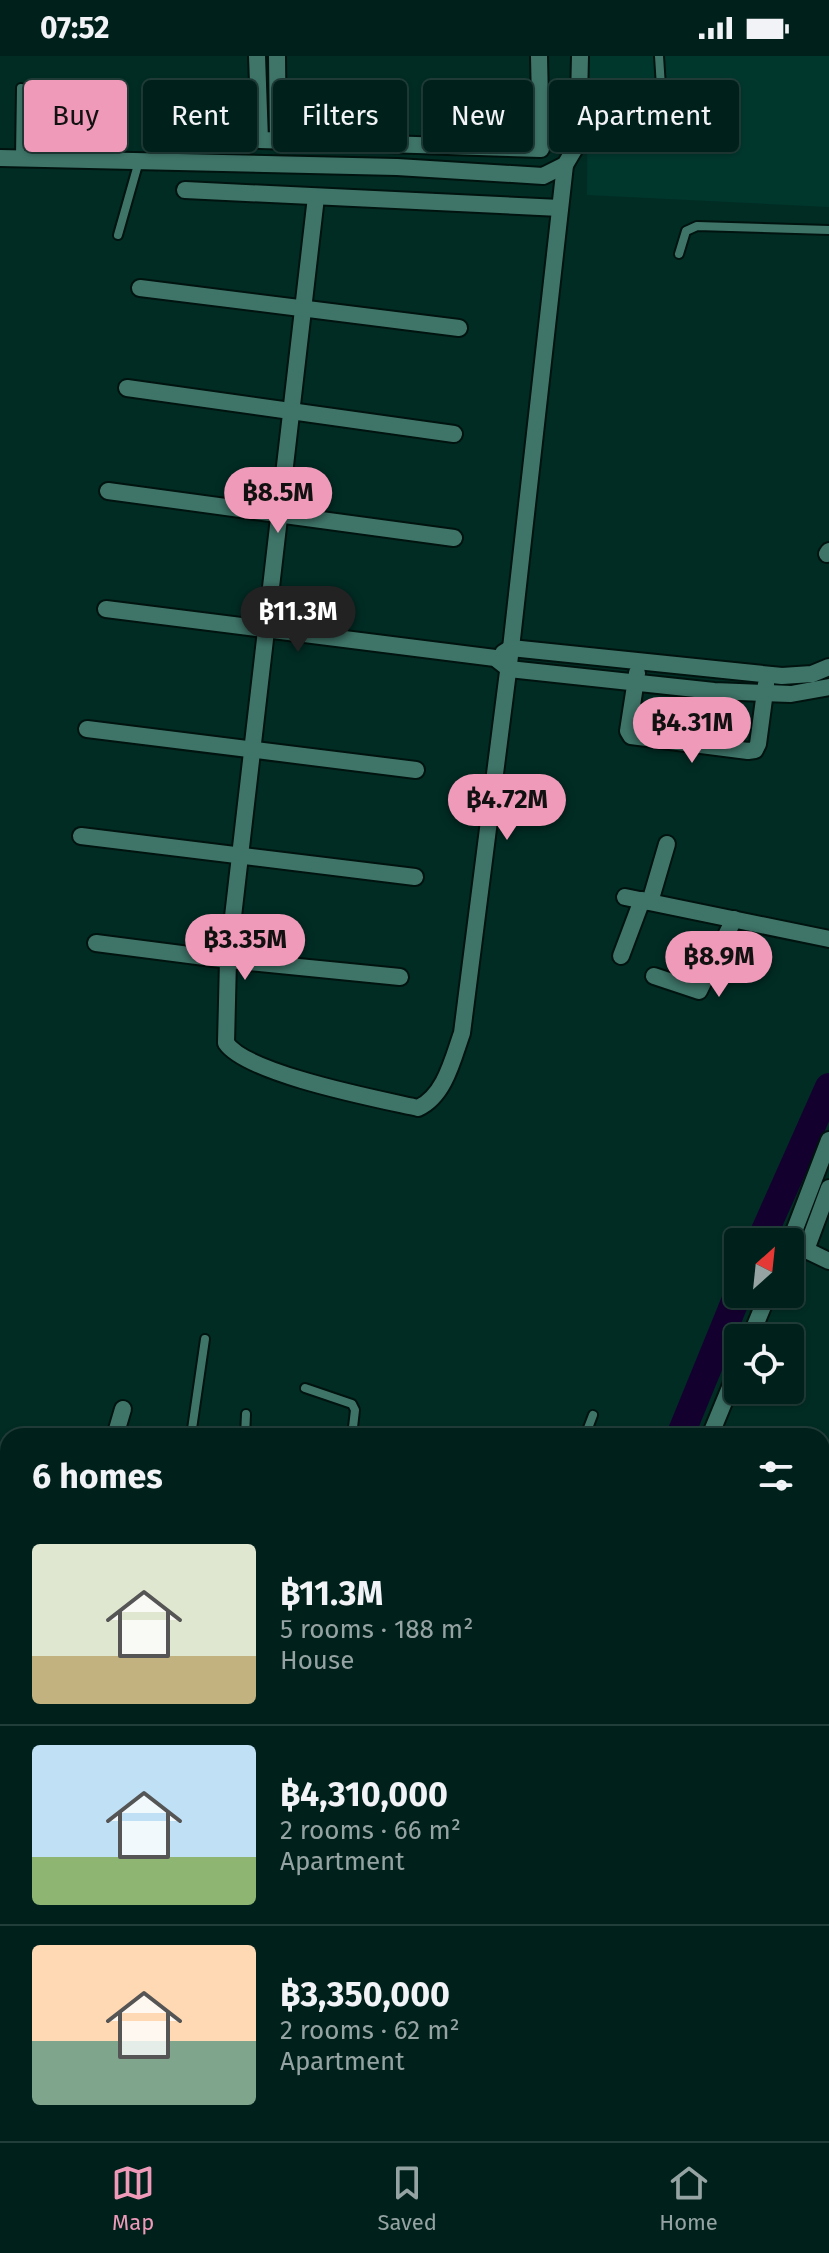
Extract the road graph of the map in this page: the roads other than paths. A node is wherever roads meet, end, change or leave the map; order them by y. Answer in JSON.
{"nodes":[{"id":1,"x":257,"y":56,"type":"edge"},
{"id":2,"x":277,"y":56,"type":"edge"},
{"id":3,"x":539,"y":56,"type":"edge"},
{"id":4,"x":580,"y":56,"type":"edge"},
{"id":5,"x":659,"y":56,"type":"edge"},
{"id":6,"x":277,"y":80,"type":"edge"},
{"id":7,"x":661,"y":80,"type":"edge"},
{"id":8,"x":21,"y":88,"type":"dead end"},
{"id":9,"x":258,"y":91,"type":"joint"},
{"id":10,"x":273,"y":141,"type":"edge"},
{"id":11,"x":407,"y":145,"type":"edge"},
{"id":12,"x":541,"y":149,"type":"junction"},
{"id":13,"x":0,"y":158,"type":"edge"},
{"id":14,"x":20,"y":158,"type":"junction"},
{"id":15,"x":139,"y":160,"type":"junction"},
{"id":16,"x":565,"y":165,"type":"junction"},
{"id":17,"x":543,"y":176,"type":"junction"},
{"id":18,"x":185,"y":190,"type":"dead end"},
{"id":19,"x":316,"y":197,"type":"junction"},
{"id":20,"x":560,"y":208,"type":"junction"},
{"id":21,"x":829,"y":230,"type":"edge"},
{"id":22,"x":118,"y":235,"type":"dead end"},
{"id":23,"x":679,"y":254,"type":"dead end"},
{"id":24,"x":140,"y":288,"type":"dead end"},
{"id":25,"x":304,"y":308,"type":"junction"},
{"id":26,"x":459,"y":328,"type":"dead end"},
{"id":27,"x":127,"y":388,"type":"dead end"},
{"id":28,"x":292,"y":410,"type":"junction"},
{"id":29,"x":454,"y":434,"type":"dead end"},
{"id":30,"x":108,"y":491,"type":"dead end"},
{"id":31,"x":280,"y":515,"type":"junction"},
{"id":32,"x":454,"y":538,"type":"dead end"},
{"id":33,"x":106,"y":609,"type":"dead end"},
{"id":34,"x":267,"y":630,"type":"junction"},
{"id":35,"x":511,"y":648,"type":"junction"},
{"id":36,"x":495,"y":658,"type":"junction"},
{"id":37,"x":639,"y":664,"type":"junction"},
{"id":38,"x":829,"y":667,"type":"edge"},
{"id":39,"x":509,"y":669,"type":"junction"},
{"id":40,"x":767,"y":675,"type":"junction"},
{"id":41,"x":636,"y":682,"type":"junction"},
{"id":42,"x":829,"y":687,"type":"edge"},
{"id":43,"x":766,"y":694,"type":"junction"},
{"id":44,"x":87,"y":729,"type":"dead end"},
{"id":45,"x":252,"y":752,"type":"junction"},
{"id":46,"x":416,"y":770,"type":"dead end"},
{"id":47,"x":81,"y":836,"type":"dead end"},
{"id":48,"x":667,"y":844,"type":"dead end"},
{"id":49,"x":240,"y":855,"type":"junction"},
{"id":50,"x":415,"y":877,"type":"dead end"},
{"id":51,"x":625,"y":897,"type":"dead end"},
{"id":52,"x":646,"y":901,"type":"junction"},
{"id":53,"x":734,"y":919,"type":"junction"},
{"id":54,"x":829,"y":939,"type":"edge"},
{"id":55,"x":96,"y":943,"type":"dead end"},
{"id":56,"x":621,"y":956,"type":"dead end"},
{"id":57,"x":228,"y":960,"type":"junction"},
{"id":58,"x":654,"y":976,"type":"dead end"},
{"id":59,"x":400,"y":977,"type":"dead end"},
{"id":60,"x":829,"y":1140,"type":"edge"},
{"id":61,"x":829,"y":1188,"type":"edge"},
{"id":62,"x":795,"y":1228,"type":"edge"},
{"id":63,"x":829,"y":1261,"type":"edge"},
{"id":64,"x":205,"y":1339,"type":"dead end"},
{"id":65,"x":305,"y":1388,"type":"dead end"},
{"id":66,"x":724,"y":1402,"type":"edge"},
{"id":67,"x":123,"y":1409,"type":"dead end"},
{"id":68,"x":246,"y":1414,"type":"dead end"},
{"id":69,"x":593,"y":1415,"type":"dead end"},
{"id":70,"x":117,"y":1428,"type":"edge"},
{"id":71,"x":192,"y":1428,"type":"edge"},
{"id":72,"x":245,"y":1428,"type":"edge"},
{"id":73,"x":353,"y":1428,"type":"edge"},
{"id":74,"x":588,"y":1428,"type":"edge"},
{"id":75,"x":713,"y":1428,"type":"edge"}],
"edges":[{"from":1,"to":9,"type":"street"},
{"from":2,"to":6,"type":"street"},
{"from":3,"to":12,"type":"street"},
{"from":4,"to":16,"type":"street"},
{"from":5,"to":7,"type":"lane"},
{"from":8,"to":14,"type":"lane"},
{"from":9,"to":10,"type":"street"},
{"from":11,"to":12,"type":"street"},
{"from":12,"to":17,"type":"street"},
{"from":13,"to":14,"type":"street"},
{"from":14,"to":15,"type":"street"},
{"from":15,"to":17,"type":"street"},
{"from":15,"to":22,"type":"lane"},
{"from":16,"to":17,"type":"street"},
{"from":16,"to":20,"type":"street"},
{"from":18,"to":19,"type":"street"},
{"from":19,"to":20,"type":"street"},
{"from":19,"to":25,"type":"street"},
{"from":20,"to":35,"type":"street"},
{"from":21,"to":23,"type":"lane"},
{"from":24,"to":25,"type":"street"},
{"from":25,"to":26,"type":"street"},
{"from":25,"to":28,"type":"street"},
{"from":27,"to":28,"type":"street"},
{"from":28,"to":29,"type":"street"},
{"from":28,"to":31,"type":"street"},
{"from":30,"to":31,"type":"street"},
{"from":31,"to":32,"type":"street"},
{"from":31,"to":34,"type":"street"},
{"from":33,"to":34,"type":"street"},
{"from":34,"to":36,"type":"street"},
{"from":34,"to":45,"type":"street"},
{"from":35,"to":36,"type":"street"},
{"from":35,"to":37,"type":"street"},
{"from":35,"to":39,"type":"street"},
{"from":36,"to":39,"type":"street"},
{"from":37,"to":40,"type":"street"},
{"from":37,"to":41,"type":"street"},
{"from":38,"to":40,"type":"street"},
{"from":39,"to":41,"type":"street"},
{"from":39,"to":57,"type":"street"},
{"from":40,"to":43,"type":"street"},
{"from":41,"to":43,"type":"street"},
{"from":41,"to":43,"type":"street"},
{"from":42,"to":43,"type":"street"},
{"from":44,"to":45,"type":"street"},
{"from":45,"to":46,"type":"street"},
{"from":45,"to":49,"type":"street"},
{"from":47,"to":49,"type":"street"},
{"from":48,"to":52,"type":"street"},
{"from":49,"to":50,"type":"street"},
{"from":49,"to":57,"type":"street"},
{"from":51,"to":52,"type":"street"},
{"from":52,"to":53,"type":"street"},
{"from":52,"to":56,"type":"street"},
{"from":53,"to":54,"type":"street"},
{"from":53,"to":58,"type":"street"},
{"from":55,"to":57,"type":"street"},
{"from":57,"to":59,"type":"street"},
{"from":60,"to":62,"type":"street"},
{"from":61,"to":63,"type":"street"},
{"from":64,"to":71,"type":"lane"},
{"from":65,"to":73,"type":"lane"},
{"from":66,"to":75,"type":"street"},
{"from":67,"to":70,"type":"street"},
{"from":68,"to":72,"type":"lane"},
{"from":69,"to":74,"type":"lane"}]}
